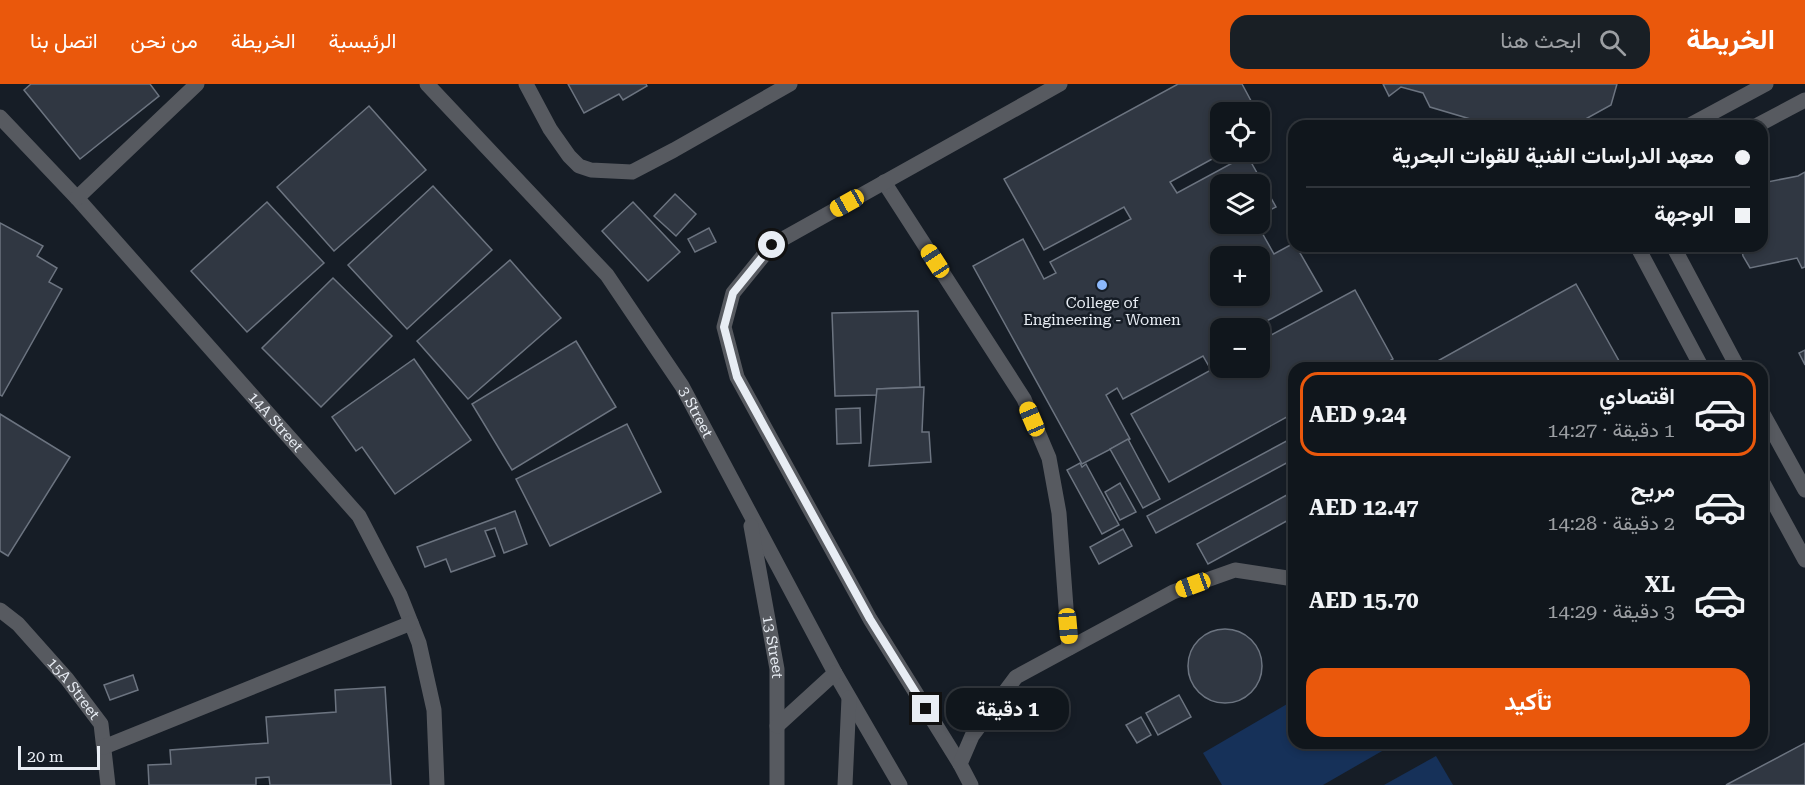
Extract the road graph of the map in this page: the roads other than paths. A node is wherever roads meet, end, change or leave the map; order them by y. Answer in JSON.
{"nodes":[{"id":1,"x":197,"y":84,"type":"edge"},
{"id":2,"x":427,"y":84,"type":"edge"},
{"id":3,"x":526,"y":84,"type":"edge"},
{"id":4,"x":790,"y":84,"type":"edge"},
{"id":5,"x":1060,"y":84,"type":"edge"},
{"id":6,"x":1766,"y":84,"type":"edge"},
{"id":7,"x":1805,"y":100,"type":"edge"},
{"id":8,"x":0,"y":117,"type":"edge"},
{"id":9,"x":1699,"y":120,"type":"edge"},
{"id":10,"x":1767,"y":120,"type":"edge"},
{"id":11,"x":884,"y":182,"type":"junction"},
{"id":12,"x":77,"y":198,"type":"junction"},
{"id":13,"x":1639,"y":252,"type":"edge"},
{"id":14,"x":1676,"y":252,"type":"edge"},
{"id":15,"x":1699,"y":362,"type":"edge"},
{"id":16,"x":1735,"y":362,"type":"edge"},
{"id":17,"x":1768,"y":423,"type":"edge"},
{"id":18,"x":1805,"y":490,"type":"edge"},
{"id":19,"x":1768,"y":491,"type":"edge"},
{"id":20,"x":749,"y":511,"type":"junction"},
{"id":21,"x":1805,"y":560,"type":"edge"},
{"id":22,"x":1288,"y":578,"type":"edge"},
{"id":23,"x":0,"y":610,"type":"edge"},
{"id":24,"x":411,"y":623,"type":"junction"},
{"id":25,"x":1069,"y":648,"type":"junction"},
{"id":26,"x":835,"y":673,"type":"junction"},
{"id":27,"x":849,"y":697,"type":"junction"},
{"id":28,"x":777,"y":726,"type":"junction"},
{"id":29,"x":104,"y":747,"type":"junction"},
{"id":30,"x":960,"y":764,"type":"junction"},
{"id":31,"x":108,"y":785,"type":"edge"},
{"id":32,"x":437,"y":785,"type":"edge"},
{"id":33,"x":777,"y":785,"type":"edge"},
{"id":34,"x":845,"y":785,"type":"edge"},
{"id":35,"x":900,"y":785,"type":"edge"},
{"id":36,"x":971,"y":785,"type":"edge"}],
"edges":[{"from":1,"to":12,"type":"street"},
{"from":2,"to":20,"type":"street","name":"3 Street"},
{"from":3,"to":4,"type":"street"},
{"from":5,"to":11,"type":"street"},
{"from":6,"to":9,"type":"street"},
{"from":7,"to":10,"type":"street"},
{"from":8,"to":12,"type":"street","name":"14A Street"},
{"from":11,"to":25,"type":"street"},
{"from":11,"to":30,"type":"street"},
{"from":12,"to":24,"type":"street","name":"14A Street"},
{"from":13,"to":15,"type":"street"},
{"from":14,"to":16,"type":"street"},
{"from":17,"to":18,"type":"street"},
{"from":19,"to":21,"type":"street"},
{"from":20,"to":26,"type":"street","name":"3 Street"},
{"from":20,"to":28,"type":"street","name":"13 Street"},
{"from":22,"to":25,"type":"street"},
{"from":23,"to":29,"type":"street","name":"15A Street"},
{"from":24,"to":29,"type":"street"},
{"from":24,"to":32,"type":"street","name":"14A Street"},
{"from":25,"to":30,"type":"street"},
{"from":26,"to":27,"type":"street","name":"3 Street"},
{"from":26,"to":28,"type":"street"},
{"from":27,"to":34,"type":"street"},
{"from":27,"to":35,"type":"street","name":"3 Street"},
{"from":28,"to":33,"type":"street","name":"13 Street"},
{"from":29,"to":31,"type":"street","name":"15A Street"},
{"from":30,"to":36,"type":"street"}]}
